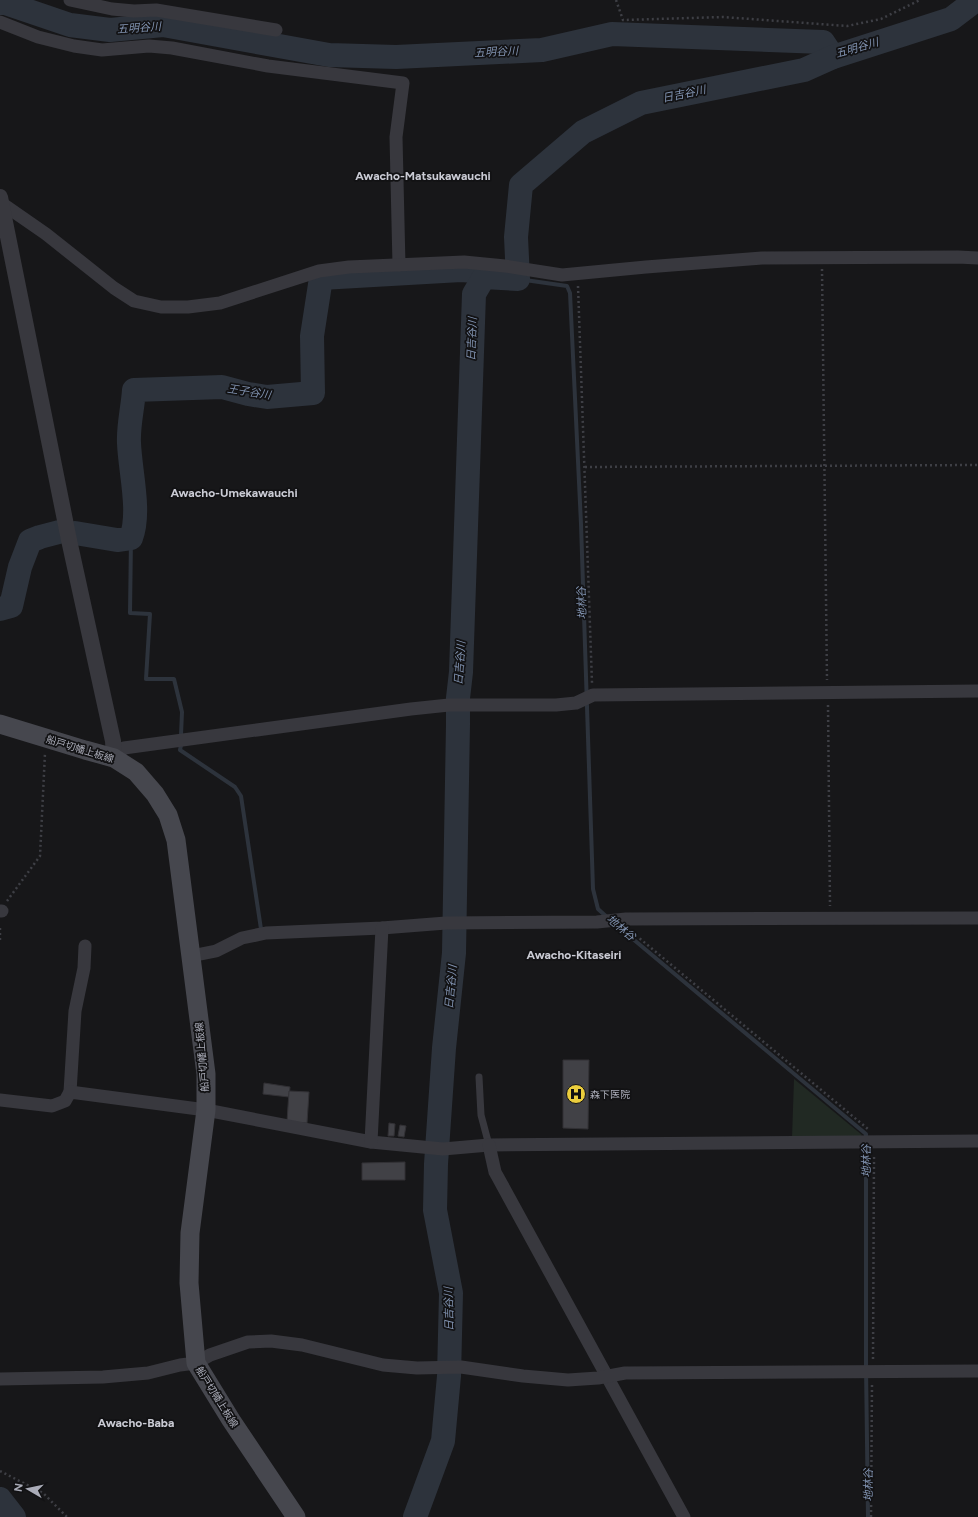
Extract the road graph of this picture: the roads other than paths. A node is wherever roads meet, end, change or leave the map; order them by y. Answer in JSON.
{"nodes":[{"id":1,"x":70,"y":0,"type":"edge"},
{"id":2,"x":0,"y":22,"type":"edge"},
{"id":3,"x":276,"y":30,"type":"dead end"},
{"id":4,"x":0,"y":201,"type":"edge"},
{"id":5,"x":978,"y":258,"type":"edge"},
{"id":6,"x":399,"y":265,"type":"junction"},
{"id":7,"x":978,"y":691,"type":"edge"},
{"id":8,"x":0,"y":724,"type":"edge"},
{"id":9,"x":114,"y":758,"type":"junction"},
{"id":10,"x":978,"y":918,"type":"edge"},
{"id":11,"x":382,"y":928,"type":"junction"},
{"id":12,"x":85,"y":946,"type":"dead end"},
{"id":13,"x":191,"y":956,"type":"junction"},
{"id":14,"x":479,"y":1077,"type":"dead end"},
{"id":15,"x":70,"y":1092,"type":"junction"},
{"id":16,"x":0,"y":1100,"type":"edge"},
{"id":17,"x":206,"y":1110,"type":"junction"},
{"id":18,"x":978,"y":1141,"type":"edge"},
{"id":19,"x":371,"y":1142,"type":"junction"},
{"id":20,"x":489,"y":1145,"type":"junction"},
{"id":21,"x":196,"y":1363,"type":"junction"},
{"id":22,"x":978,"y":1371,"type":"edge"},
{"id":23,"x":607,"y":1376,"type":"junction"},
{"id":24,"x":0,"y":1380,"type":"edge"},
{"id":25,"x":296,"y":1517,"type":"edge"},
{"id":26,"x":684,"y":1517,"type":"edge"}],
"edges":[{"from":1,"to":3,"type":"street"},
{"from":2,"to":6,"type":"street"},
{"from":4,"to":6,"type":"street"},
{"from":4,"to":9,"type":"street"},
{"from":5,"to":6,"type":"street"},
{"from":7,"to":9,"type":"street"},
{"from":8,"to":9,"type":"main road","name":"船戸切幡上板線"},
{"from":9,"to":13,"type":"main road","name":"船戸切幡上板線"},
{"from":10,"to":11,"type":"street"},
{"from":11,"to":13,"type":"street"},
{"from":11,"to":19,"type":"street"},
{"from":12,"to":15,"type":"street"},
{"from":13,"to":17,"type":"main road","name":"船戸切幡上板線"},
{"from":14,"to":20,"type":"lane"},
{"from":15,"to":16,"type":"street"},
{"from":15,"to":17,"type":"street"},
{"from":17,"to":19,"type":"street"},
{"from":17,"to":21,"type":"main road","name":"船戸切幡上板線"},
{"from":18,"to":20,"type":"street"},
{"from":19,"to":20,"type":"street"},
{"from":20,"to":23,"type":"street"},
{"from":21,"to":23,"type":"street"},
{"from":21,"to":24,"type":"street"},
{"from":21,"to":25,"type":"main road","name":"船戸切幡上板線"},
{"from":22,"to":23,"type":"street"},
{"from":23,"to":26,"type":"street"}]}
